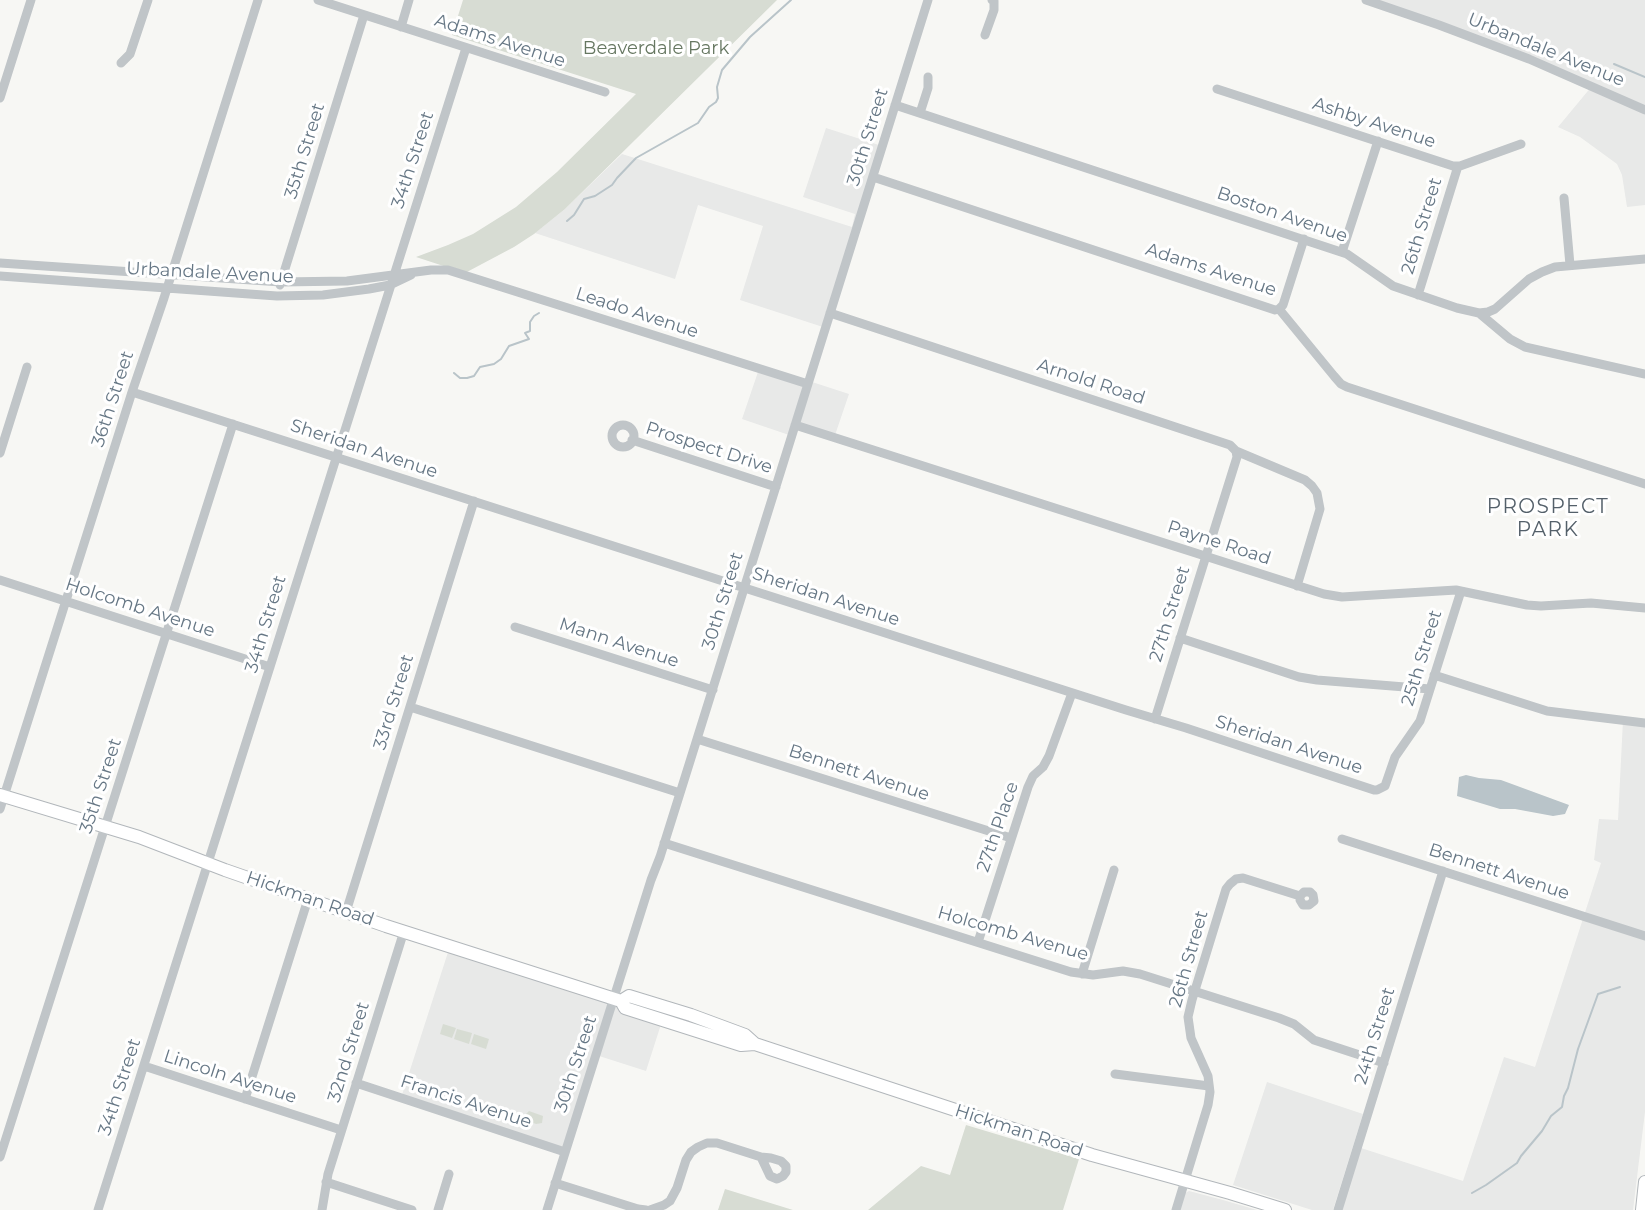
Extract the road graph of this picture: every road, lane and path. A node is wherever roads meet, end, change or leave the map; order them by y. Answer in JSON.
{"nodes":[{"id":1,"x":31,"y":0,"type":"edge"},
{"id":2,"x":148,"y":0,"type":"edge"},
{"id":3,"x":258,"y":0,"type":"edge"},
{"id":4,"x":318,"y":0,"type":"edge"},
{"id":5,"x":409,"y":0,"type":"edge"},
{"id":6,"x":928,"y":0,"type":"edge"},
{"id":7,"x":992,"y":0,"type":"edge"},
{"id":8,"x":1366,"y":0,"type":"edge"},
{"id":9,"x":364,"y":15,"type":"junction"},
{"id":10,"x":401,"y":27,"type":"junction"},
{"id":11,"x":985,"y":35,"type":"dead end"},
{"id":12,"x":466,"y":48,"type":"junction"},
{"id":13,"x":121,"y":63,"type":"dead end"},
{"id":14,"x":4,"y":70,"type":"edge"},
{"id":15,"x":928,"y":77,"type":"dead end"},
{"id":16,"x":1217,"y":89,"type":"dead end"},
{"id":17,"x":604,"y":92,"type":"dead end"},
{"id":18,"x":0,"y":98,"type":"edge"},
{"id":19,"x":895,"y":105,"type":"junction"},
{"id":20,"x":1645,"y":110,"type":"edge"},
{"id":21,"x":921,"y":113,"type":"junction"},
{"id":22,"x":1378,"y":141,"type":"junction"},
{"id":23,"x":1521,"y":144,"type":"dead end"},
{"id":24,"x":1458,"y":166,"type":"junction"},
{"id":25,"x":873,"y":177,"type":"junction"},
{"id":26,"x":1564,"y":198,"type":"dead end"},
{"id":27,"x":1304,"y":239,"type":"junction"},
{"id":28,"x":1342,"y":252,"type":"junction"},
{"id":29,"x":1645,"y":259,"type":"edge"},
{"id":30,"x":0,"y":263,"type":"edge"},
{"id":31,"x":1570,"y":265,"type":"junction"},
{"id":32,"x":456,"y":272,"type":"joint"},
{"id":33,"x":415,"y":273,"type":"junction"},
{"id":34,"x":171,"y":275,"type":"junction"},
{"id":35,"x":394,"y":275,"type":"junction"},
{"id":36,"x":0,"y":276,"type":"edge"},
{"id":37,"x":281,"y":282,"type":"junction"},
{"id":38,"x":390,"y":285,"type":"junction"},
{"id":39,"x":167,"y":288,"type":"junction"},
{"id":40,"x":1418,"y":295,"type":"junction"},
{"id":41,"x":277,"y":296,"type":"junction"},
{"id":42,"x":1279,"y":309,"type":"junction"},
{"id":43,"x":830,"y":313,"type":"junction"},
{"id":44,"x":1479,"y":313,"type":"junction"},
{"id":45,"x":27,"y":367,"type":"dead end"},
{"id":46,"x":1645,"y":374,"type":"edge"},
{"id":47,"x":808,"y":384,"type":"junction"},
{"id":48,"x":132,"y":392,"type":"junction"},
{"id":49,"x":233,"y":424,"type":"junction"},
{"id":50,"x":795,"y":425,"type":"junction"},
{"id":51,"x":632,"y":440,"type":"dead end"},
{"id":52,"x":1236,"y":451,"type":"junction"},
{"id":53,"x":0,"y":453,"type":"edge"},
{"id":54,"x":336,"y":457,"type":"junction"},
{"id":55,"x":1645,"y":484,"type":"edge"},
{"id":56,"x":776,"y":487,"type":"junction"},
{"id":57,"x":474,"y":501,"type":"junction"},
{"id":58,"x":1205,"y":556,"type":"junction"},
{"id":59,"x":0,"y":580,"type":"edge"},
{"id":60,"x":1297,"y":586,"type":"junction"},
{"id":61,"x":744,"y":588,"type":"junction"},
{"id":62,"x":1461,"y":591,"type":"junction"},
{"id":63,"x":66,"y":601,"type":"junction"},
{"id":64,"x":1645,"y":608,"type":"edge"},
{"id":65,"x":515,"y":627,"type":"dead end"},
{"id":66,"x":167,"y":634,"type":"junction"},
{"id":67,"x":1180,"y":638,"type":"junction"},
{"id":68,"x":270,"y":667,"type":"junction"},
{"id":69,"x":1434,"y":675,"type":"junction"},
{"id":70,"x":1430,"y":689,"type":"junction"},
{"id":71,"x":712,"y":690,"type":"junction"},
{"id":72,"x":1072,"y":693,"type":"junction"},
{"id":73,"x":410,"y":707,"type":"junction"},
{"id":74,"x":1155,"y":719,"type":"junction"},
{"id":75,"x":1645,"y":723,"type":"edge"},
{"id":76,"x":697,"y":739,"type":"junction"},
{"id":77,"x":1374,"y":790,"type":"joint"},
{"id":78,"x":680,"y":793,"type":"junction"},
{"id":79,"x":2,"y":796,"type":"edge"},
{"id":80,"x":0,"y":809,"type":"edge"},
{"id":81,"x":105,"y":827,"type":"junction"},
{"id":82,"x":1011,"y":838,"type":"junction"},
{"id":83,"x":1342,"y":839,"type":"dead end"},
{"id":84,"x":664,"y":843,"type":"junction"},
{"id":85,"x":207,"y":863,"type":"junction"},
{"id":86,"x":1114,"y":870,"type":"dead end"},
{"id":87,"x":1443,"y":871,"type":"junction"},
{"id":88,"x":1300,"y":896,"type":"dead end"},
{"id":89,"x":308,"y":899,"type":"junction"},
{"id":90,"x":346,"y":912,"type":"junction"},
{"id":91,"x":404,"y":931,"type":"junction"},
{"id":92,"x":1645,"y":936,"type":"edge"},
{"id":93,"x":978,"y":942,"type":"junction"},
{"id":94,"x":1082,"y":974,"type":"junction"},
{"id":95,"x":1195,"y":991,"type":"junction"},
{"id":96,"x":617,"y":1000,"type":"junction"},
{"id":97,"x":1383,"y":1063,"type":"junction"},
{"id":98,"x":144,"y":1066,"type":"junction"},
{"id":99,"x":1115,"y":1074,"type":"dead end"},
{"id":100,"x":356,"y":1083,"type":"junction"},
{"id":101,"x":1209,"y":1086,"type":"junction"},
{"id":102,"x":245,"y":1099,"type":"junction"},
{"id":103,"x":341,"y":1130,"type":"junction"},
{"id":104,"x":565,"y":1152,"type":"junction"},
{"id":105,"x":0,"y":1157,"type":"edge"},
{"id":106,"x":761,"y":1157,"type":"dead end"},
{"id":107,"x":448,"y":1174,"type":"dead end"},
{"id":108,"x":1185,"y":1180,"type":"junction"},
{"id":109,"x":326,"y":1182,"type":"junction"},
{"id":110,"x":1645,"y":1182,"type":"edge"},
{"id":111,"x":555,"y":1183,"type":"junction"},
{"id":112,"x":98,"y":1210,"type":"edge"},
{"id":113,"x":322,"y":1210,"type":"edge"},
{"id":114,"x":412,"y":1210,"type":"edge"},
{"id":115,"x":438,"y":1210,"type":"edge"},
{"id":116,"x":547,"y":1210,"type":"edge"},
{"id":117,"x":648,"y":1210,"type":"edge"},
{"id":118,"x":1176,"y":1210,"type":"edge"},
{"id":119,"x":1285,"y":1210,"type":"edge"},
{"id":120,"x":1338,"y":1210,"type":"edge"},
{"id":121,"x":1642,"y":1210,"type":"edge"}],
"edges":[{"from":1,"to":14,"type":"street"},
{"from":2,"to":13,"type":"street"},
{"from":3,"to":34,"type":"street","name":"36th Street"},
{"from":4,"to":9,"type":"street","name":"Adams Avenue"},
{"from":5,"to":10,"type":"street"},
{"from":6,"to":19,"type":"street","name":"30th Street"},
{"from":7,"to":11,"type":"street"},
{"from":8,"to":20,"type":"street","name":"Urbandale Avenue"},
{"from":9,"to":10,"type":"street","name":"Adams Avenue"},
{"from":9,"to":37,"type":"street","name":"35th Street"},
{"from":10,"to":12,"type":"street","name":"Adams Avenue"},
{"from":12,"to":17,"type":"street","name":"Adams Avenue"},
{"from":12,"to":35,"type":"street","name":"34th Street"},
{"from":14,"to":18,"type":"street"},
{"from":15,"to":21,"type":"street"},
{"from":16,"to":22,"type":"street","name":"Ashby Avenue"},
{"from":19,"to":21,"type":"street","name":"Boston Avenue"},
{"from":19,"to":25,"type":"street","name":"30th Street"},
{"from":21,"to":27,"type":"street","name":"Boston Avenue"},
{"from":22,"to":24,"type":"street","name":"Ashby Avenue"},
{"from":22,"to":28,"type":"street"},
{"from":23,"to":24,"type":"street"},
{"from":24,"to":40,"type":"street","name":"26th Street"},
{"from":25,"to":42,"type":"street","name":"Adams Avenue"},
{"from":25,"to":43,"type":"street","name":"30th Street"},
{"from":26,"to":31,"type":"street"},
{"from":27,"to":28,"type":"street","name":"Boston Avenue"},
{"from":27,"to":42,"type":"street"},
{"from":28,"to":40,"type":"street","name":"Boston Avenue"},
{"from":29,"to":31,"type":"street"},
{"from":30,"to":34,"type":"street","name":"Urbandale Avenue"},
{"from":31,"to":44,"type":"street"},
{"from":32,"to":33,"type":"street","name":"Urbandale Avenue"},
{"from":32,"to":47,"type":"street","name":"Leado Avenue"},
{"from":33,"to":35,"type":"street","name":"Urbandale Avenue"},
{"from":33,"to":38,"type":"street","name":"Urbandale Avenue"},
{"from":34,"to":37,"type":"street","name":"Urbandale Avenue"},
{"from":34,"to":39,"type":"street","name":"36th Street"},
{"from":35,"to":37,"type":"street","name":"Urbandale Avenue"},
{"from":35,"to":38,"type":"street","name":"34th Street"},
{"from":36,"to":39,"type":"street","name":"Urbandale Avenue"},
{"from":37,"to":41,"type":"street","name":"35th Street"},
{"from":38,"to":41,"type":"street","name":"Urbandale Avenue"},
{"from":38,"to":54,"type":"street","name":"34th Street"},
{"from":39,"to":41,"type":"street","name":"Urbandale Avenue"},
{"from":39,"to":48,"type":"street","name":"36th Street"},
{"from":40,"to":44,"type":"street","name":"Boston Avenue"},
{"from":42,"to":55,"type":"street","name":"Adams Avenue"},
{"from":43,"to":47,"type":"street","name":"30th Street"},
{"from":43,"to":52,"type":"street","name":"Arnold Road"},
{"from":44,"to":46,"type":"street","name":"Boston Avenue"},
{"from":45,"to":53,"type":"street"},
{"from":47,"to":50,"type":"street","name":"30th Street"},
{"from":48,"to":49,"type":"street","name":"Sheridan Avenue"},
{"from":48,"to":63,"type":"street","name":"36th Street"},
{"from":49,"to":54,"type":"street","name":"Sheridan Avenue"},
{"from":49,"to":66,"type":"street","name":"35th Street"},
{"from":50,"to":56,"type":"street","name":"30th Street"},
{"from":50,"to":58,"type":"street","name":"Payne Road"},
{"from":51,"to":56,"type":"street","name":"Prospect Drive"},
{"from":52,"to":58,"type":"street","name":"27th Street"},
{"from":52,"to":60,"type":"street","name":"Arnold Road"},
{"from":54,"to":57,"type":"street","name":"Sheridan Avenue"},
{"from":54,"to":68,"type":"street","name":"34th Street"},
{"from":56,"to":61,"type":"street","name":"30th Street"},
{"from":57,"to":61,"type":"street","name":"Sheridan Avenue"},
{"from":57,"to":73,"type":"street","name":"33rd Street"},
{"from":58,"to":60,"type":"street","name":"Payne Road"},
{"from":58,"to":67,"type":"street","name":"27th Street"},
{"from":59,"to":63,"type":"street","name":"Holcomb Avenue"},
{"from":60,"to":62,"type":"street","name":"Payne Road"},
{"from":61,"to":71,"type":"street","name":"30th Street"},
{"from":61,"to":72,"type":"street","name":"Sheridan Avenue"},
{"from":62,"to":64,"type":"street","name":"Payne Road"},
{"from":62,"to":69,"type":"street","name":"25th Street"},
{"from":63,"to":66,"type":"street","name":"Holcomb Avenue"},
{"from":63,"to":79,"type":"street","name":"36th Street"},
{"from":65,"to":71,"type":"street","name":"Mann Avenue"},
{"from":66,"to":68,"type":"street","name":"Holcomb Avenue"},
{"from":66,"to":81,"type":"street","name":"35th Street"},
{"from":67,"to":70,"type":"street"},
{"from":67,"to":74,"type":"street","name":"27th Street"},
{"from":68,"to":85,"type":"street","name":"34th Street"},
{"from":69,"to":70,"type":"street","name":"25th Street"},
{"from":69,"to":75,"type":"street"},
{"from":70,"to":77,"type":"street","name":"25th Street"},
{"from":71,"to":76,"type":"street","name":"30th Street"},
{"from":72,"to":74,"type":"street","name":"Sheridan Avenue"},
{"from":72,"to":82,"type":"street","name":"27th Place"},
{"from":73,"to":78,"type":"street"},
{"from":73,"to":90,"type":"street","name":"33rd Street"},
{"from":74,"to":77,"type":"street","name":"Sheridan Avenue"},
{"from":76,"to":78,"type":"street","name":"30th Street"},
{"from":76,"to":82,"type":"street","name":"Bennett Avenue"},
{"from":78,"to":84,"type":"street","name":"30th Street"},
{"from":79,"to":80,"type":"street","name":"36th Street"},
{"from":79,"to":81,"type":"main road","name":"Hickman Road"},
{"from":81,"to":85,"type":"main road","name":"Hickman Road"},
{"from":81,"to":105,"type":"street","name":"35th Street"},
{"from":82,"to":93,"type":"street","name":"27th Place"},
{"from":83,"to":87,"type":"street","name":"Bennett Avenue"},
{"from":84,"to":93,"type":"street","name":"Holcomb Avenue"},
{"from":84,"to":96,"type":"street","name":"30th Street"},
{"from":85,"to":89,"type":"main road","name":"Hickman Road"},
{"from":85,"to":98,"type":"street","name":"34th Street"},
{"from":86,"to":94,"type":"street"},
{"from":87,"to":92,"type":"street","name":"Bennett Avenue"},
{"from":87,"to":97,"type":"street","name":"24th Street"},
{"from":88,"to":95,"type":"street","name":"26th Street"},
{"from":89,"to":90,"type":"main road","name":"Hickman Road"},
{"from":89,"to":102,"type":"street"},
{"from":90,"to":91,"type":"main road","name":"Hickman Road"},
{"from":91,"to":96,"type":"main road","name":"Hickman Road"},
{"from":91,"to":100,"type":"street","name":"32nd Street"},
{"from":93,"to":94,"type":"street","name":"Holcomb Avenue"},
{"from":94,"to":95,"type":"street","name":"Holcomb Avenue"},
{"from":95,"to":97,"type":"street","name":"Holcomb Avenue"},
{"from":95,"to":101,"type":"street","name":"26th Street"},
{"from":96,"to":104,"type":"street","name":"30th Street"},
{"from":96,"to":108,"type":"main road","name":"Hickman Road"},
{"from":97,"to":120,"type":"street","name":"24th Street"},
{"from":98,"to":102,"type":"street","name":"Lincoln Avenue"},
{"from":98,"to":112,"type":"street","name":"34th Street"},
{"from":99,"to":101,"type":"street"},
{"from":100,"to":103,"type":"street","name":"32nd Street"},
{"from":100,"to":104,"type":"street","name":"Francis Avenue"},
{"from":101,"to":108,"type":"street","name":"26th Street"},
{"from":102,"to":103,"type":"street","name":"Lincoln Avenue"},
{"from":103,"to":109,"type":"street","name":"32nd Street"},
{"from":104,"to":111,"type":"street","name":"30th Street"},
{"from":106,"to":117,"type":"street"},
{"from":107,"to":115,"type":"street"},
{"from":108,"to":118,"type":"street","name":"26th Street"},
{"from":108,"to":119,"type":"main road","name":"Hickman Road"},
{"from":109,"to":113,"type":"street","name":"32nd Street"},
{"from":109,"to":114,"type":"street"},
{"from":110,"to":121,"type":"main road"},
{"from":111,"to":116,"type":"street","name":"30th Street"},
{"from":111,"to":117,"type":"street"}]}
